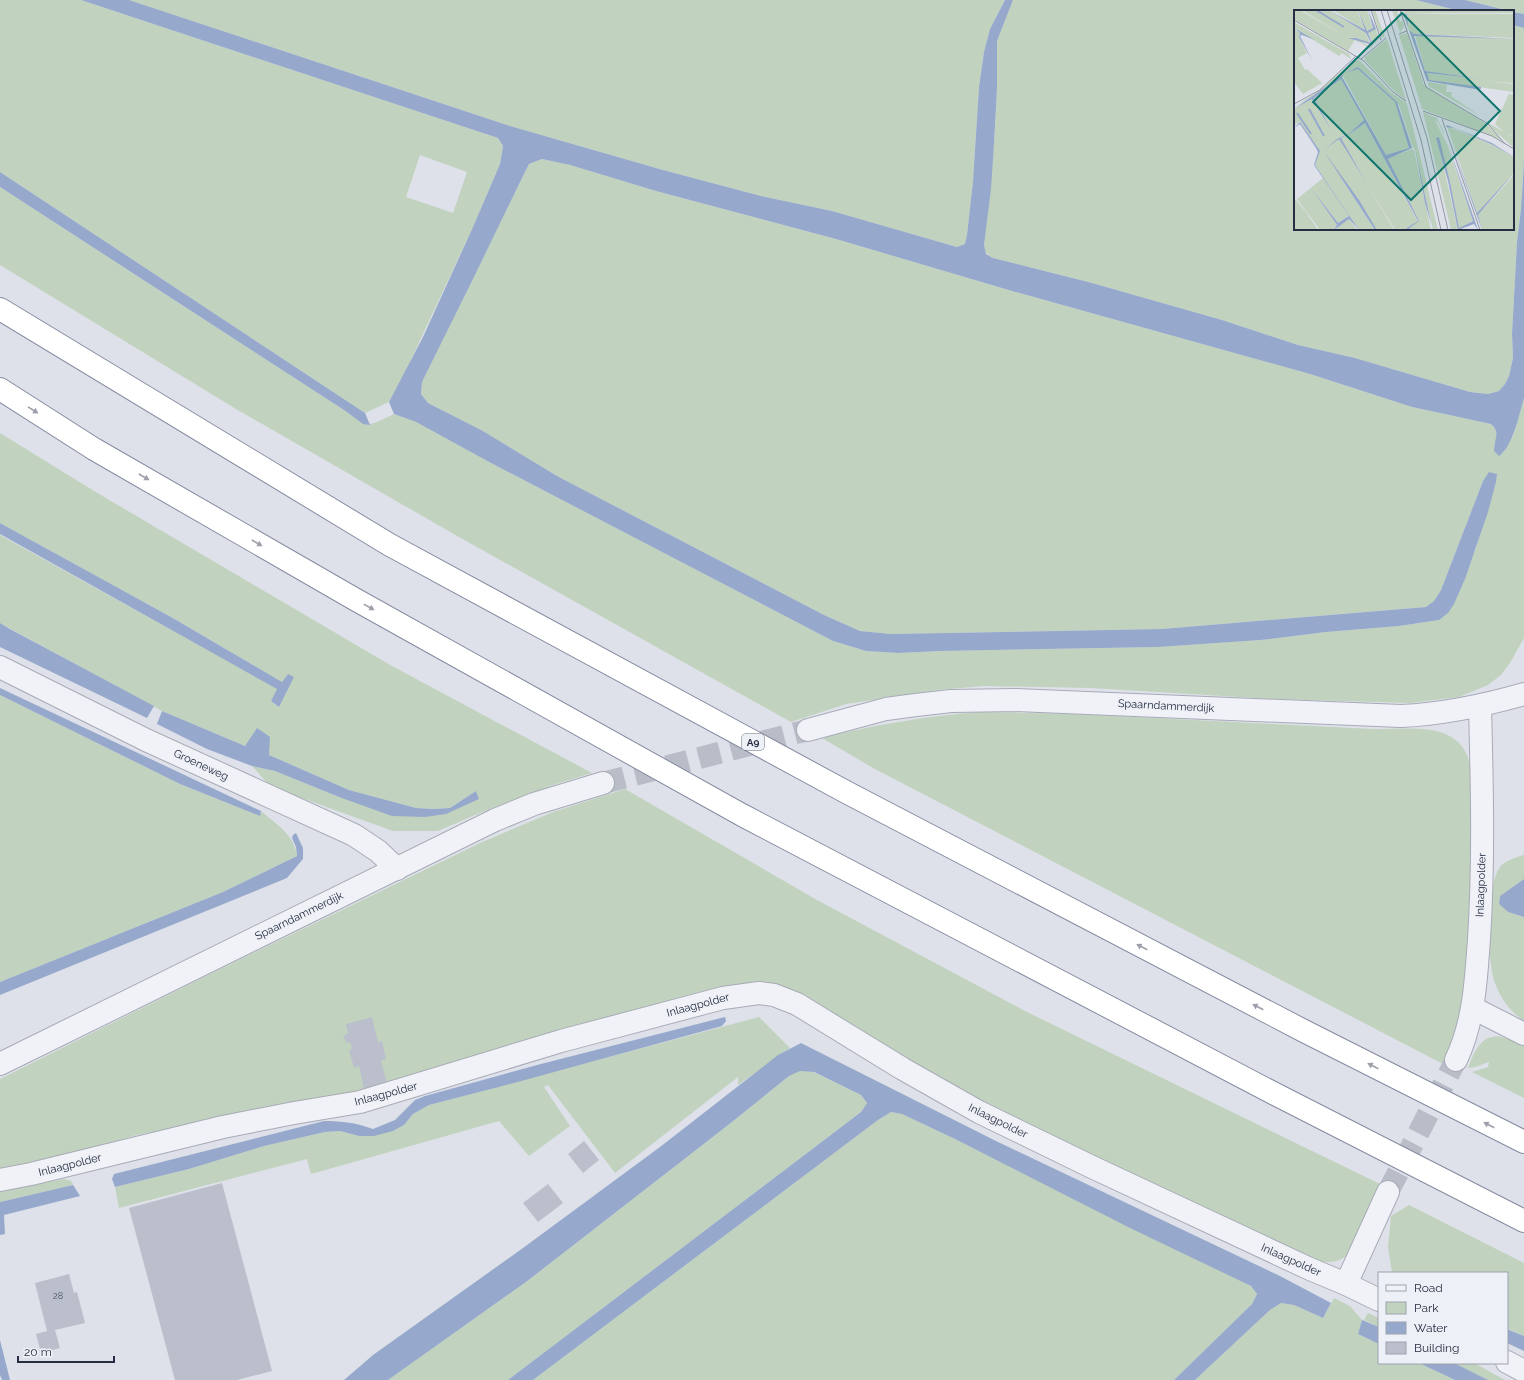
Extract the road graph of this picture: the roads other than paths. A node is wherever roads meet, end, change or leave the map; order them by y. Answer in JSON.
{"nodes":[{"id":1,"x":0,"y":309,"type":"edge"},
{"id":2,"x":0,"y":389,"type":"edge"},
{"id":3,"x":0,"y":667,"type":"edge"},
{"id":4,"x":1524,"y":694,"type":"edge"},
{"id":5,"x":1480,"y":706,"type":"junction"},
{"id":6,"x":808,"y":730,"type":"tunnel mouth"},
{"id":7,"x":603,"y":783,"type":"tunnel mouth"},
{"id":8,"x":397,"y":869,"type":"junction"},
{"id":9,"x":1473,"y":1008,"type":"junction"},
{"id":10,"x":1524,"y":1034,"type":"edge"},
{"id":11,"x":1456,"y":1060,"type":"tunnel mouth"},
{"id":12,"x":0,"y":1064,"type":"edge"},
{"id":13,"x":1524,"y":1142,"type":"edge"},
{"id":14,"x":0,"y":1180,"type":"edge"},
{"id":15,"x":1388,"y":1192,"type":"tunnel mouth"},
{"id":16,"x":1524,"y":1221,"type":"edge"},
{"id":17,"x":1346,"y":1284,"type":"junction"},
{"id":18,"x":1378,"y":1300,"type":"edge"},
{"id":19,"x":1508,"y":1363,"type":"edge"},
{"id":20,"x":1524,"y":1371,"type":"edge"}],
"edges":[{"from":13,"to":1,"type":"highway","number":"A9","one_way":true},
{"from":2,"to":16,"type":"highway","one_way":true},
{"from":3,"to":8,"type":"street","name":"Groeneweg"},
{"from":4,"to":5,"type":"street","name":"Spaarndammerdijk"},
{"from":5,"to":6,"type":"street","name":"Spaarndammerdijk"},
{"from":5,"to":9,"type":"street","name":"Inlaagpolder"},
{"from":7,"to":8,"type":"street","name":"Spaarndammerdijk"},
{"from":8,"to":12,"type":"street","name":"Spaarndammerdijk"},
{"from":9,"to":10,"type":"street"},
{"from":9,"to":11,"type":"street","name":"Inlaagpolder"},
{"from":14,"to":17,"type":"street","name":"Inlaagpolder"},
{"from":15,"to":17,"type":"street"},
{"from":17,"to":18,"type":"street","name":"Inlaagpolder"},
{"from":19,"to":20,"type":"street"}]}
